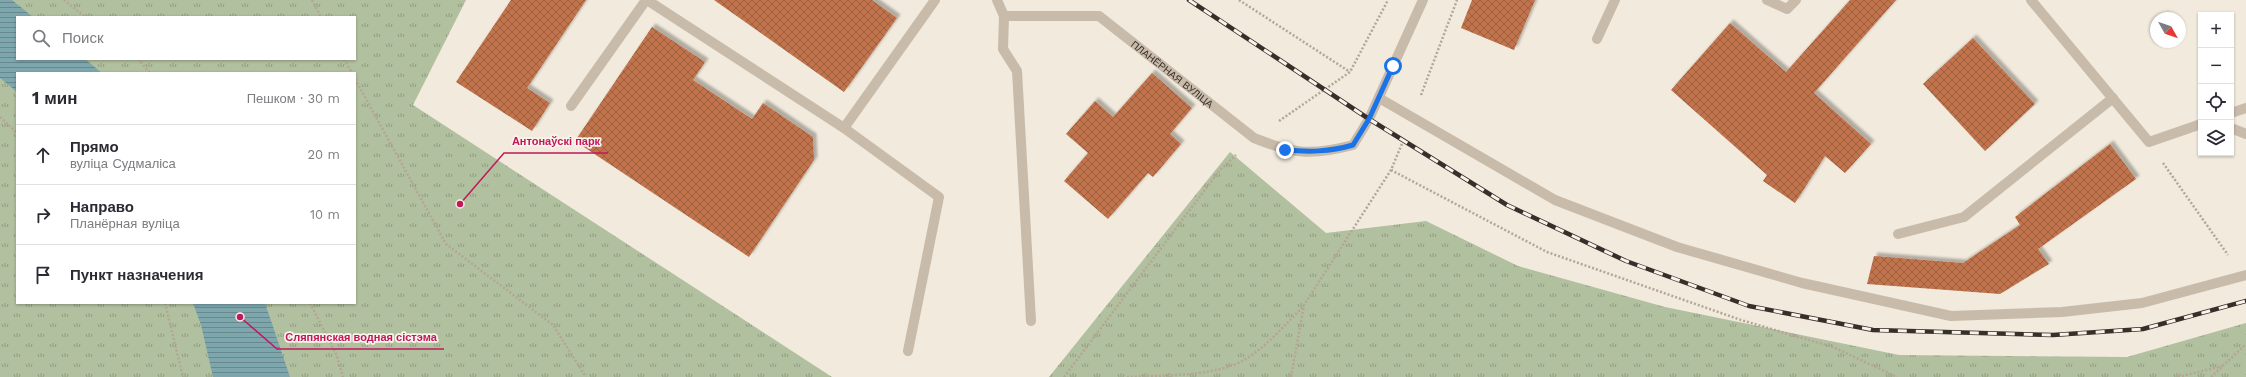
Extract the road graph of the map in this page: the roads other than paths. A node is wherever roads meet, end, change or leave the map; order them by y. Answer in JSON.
{"nodes":[{"id":1,"x":647,"y":0,"type":"edge"},
{"id":2,"x":935,"y":0,"type":"edge"},
{"id":3,"x":996,"y":0,"type":"edge"},
{"id":4,"x":1423,"y":0,"type":"edge"},
{"id":5,"x":1615,"y":0,"type":"edge"},
{"id":6,"x":1766,"y":0,"type":"edge"},
{"id":7,"x":1796,"y":0,"type":"edge"},
{"id":8,"x":2031,"y":0,"type":"edge"},
{"id":9,"x":1004,"y":16,"type":"junction"},
{"id":10,"x":1597,"y":39,"type":"dead end"},
{"id":11,"x":1379,"y":98,"type":"junction"},
{"id":12,"x":2113,"y":98,"type":"junction"},
{"id":13,"x":572,"y":106,"type":"dead end"},
{"id":14,"x":2246,"y":108,"type":"edge"},
{"id":15,"x":2234,"y":112,"type":"edge"},
{"id":16,"x":2198,"y":125,"type":"edge"},
{"id":17,"x":844,"y":128,"type":"junction"},
{"id":18,"x":2234,"y":129,"type":"edge"},
{"id":19,"x":2246,"y":134,"type":"edge"},
{"id":20,"x":1898,"y":234,"type":"dead end"},
{"id":21,"x":2244,"y":275,"type":"edge"},
{"id":22,"x":1030,"y":321,"type":"dead end"},
{"id":23,"x":908,"y":351,"type":"dead end"}],
"edges":[{"from":1,"to":13,"type":"street"},
{"from":1,"to":17,"type":"street"},
{"from":2,"to":17,"type":"street"},
{"from":3,"to":9,"type":"street"},
{"from":4,"to":11,"type":"street"},
{"from":5,"to":10,"type":"street"},
{"from":6,"to":7,"type":"street"},
{"from":8,"to":12,"type":"street"},
{"from":9,"to":11,"type":"street","name":"ПЛАНЁРНАЯ ВУЛІЦА"},
{"from":9,"to":22,"type":"street"},
{"from":11,"to":21,"type":"street"},
{"from":12,"to":16,"type":"street"},
{"from":12,"to":20,"type":"street"},
{"from":14,"to":15,"type":"street"},
{"from":17,"to":23,"type":"street"},
{"from":18,"to":19,"type":"street"}]}
